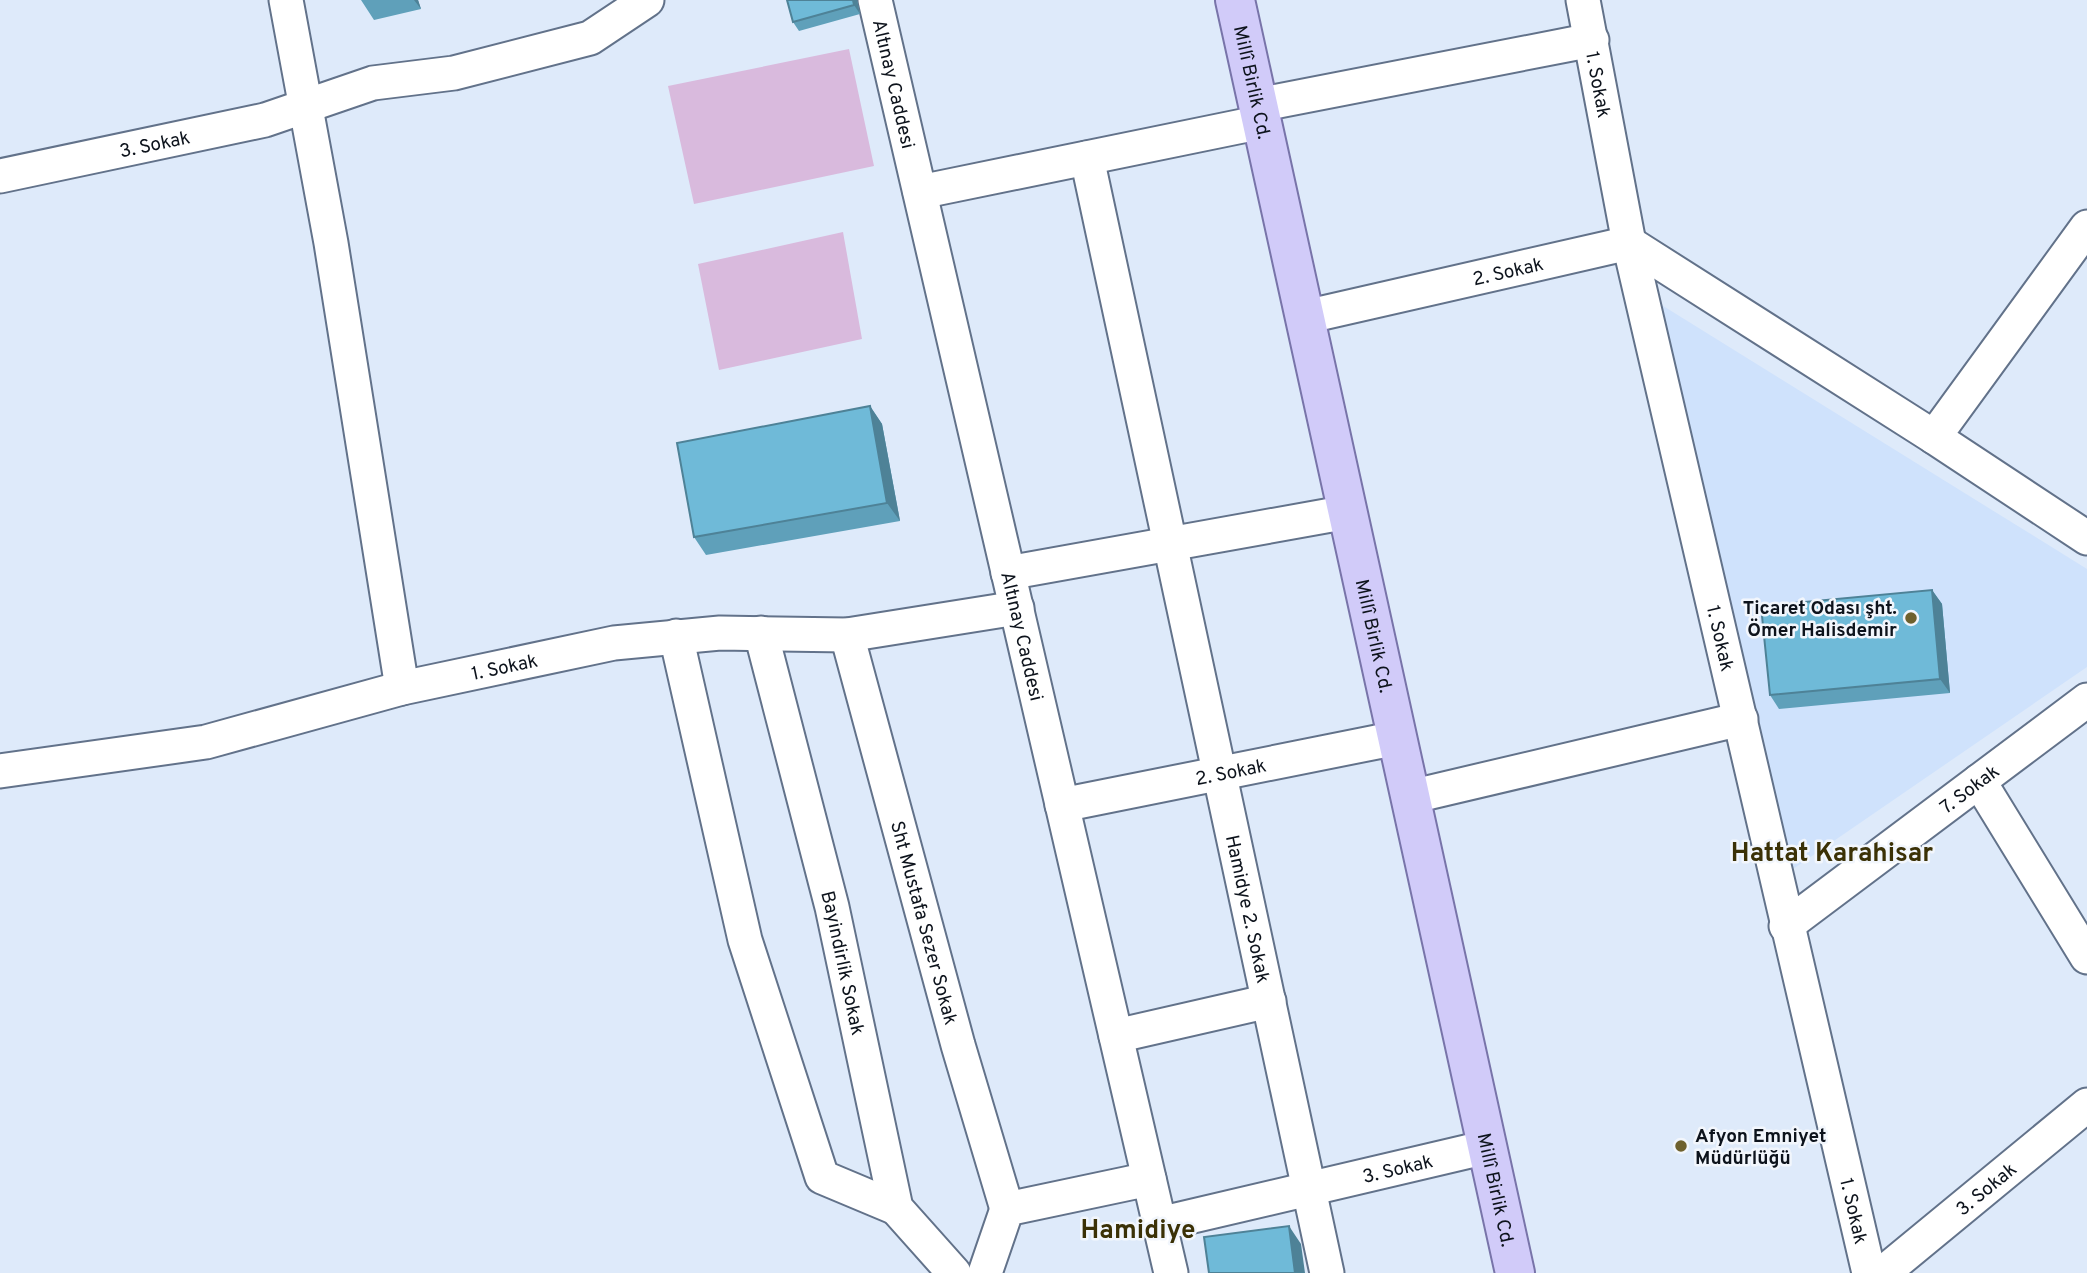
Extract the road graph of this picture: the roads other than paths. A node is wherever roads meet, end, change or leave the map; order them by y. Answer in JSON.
{"nodes":[{"id":1,"x":286,"y":0,"type":"edge"},
{"id":2,"x":647,"y":0,"type":"edge"},
{"id":3,"x":875,"y":0,"type":"edge"},
{"id":4,"x":1235,"y":0,"type":"edge"},
{"id":5,"x":1583,"y":0,"type":"edge"},
{"id":6,"x":1592,"y":40,"type":"junction"},
{"id":7,"x":307,"y":107,"type":"junction"},
{"id":8,"x":1260,"y":114,"type":"junction"},
{"id":9,"x":1087,"y":158,"type":"junction"},
{"id":10,"x":0,"y":176,"type":"edge"},
{"id":11,"x":920,"y":192,"type":"junction"},
{"id":12,"x":2087,"y":227,"type":"edge"},
{"id":13,"x":1629,"y":243,"type":"junction"},
{"id":14,"x":1305,"y":317,"type":"junction"},
{"id":15,"x":1934,"y":437,"type":"junction"},
{"id":16,"x":1348,"y":512,"type":"junction"},
{"id":17,"x":2087,"y":538,"type":"edge"},
{"id":18,"x":1169,"y":545,"type":"junction"},
{"id":19,"x":1009,"y":573,"type":"junction"},
{"id":20,"x":1017,"y":608,"type":"junction"},
{"id":21,"x":761,"y":633,"type":"junction"},
{"id":22,"x":847,"y":635,"type":"junction"},
{"id":23,"x":676,"y":636,"type":"junction"},
{"id":24,"x":402,"y":688,"type":"junction"},
{"id":25,"x":2087,"y":701,"type":"edge"},
{"id":26,"x":1741,"y":719,"type":"junction"},
{"id":27,"x":1397,"y":738,"type":"junction"},
{"id":28,"x":0,"y":771,"type":"edge"},
{"id":29,"x":1219,"y":775,"type":"junction"},
{"id":30,"x":1979,"y":781,"type":"junction"},
{"id":31,"x":1410,"y":797,"type":"junction"},
{"id":32,"x":1062,"y":805,"type":"junction"},
{"id":33,"x":1786,"y":926,"type":"junction"},
{"id":34,"x":2087,"y":957,"type":"edge"},
{"id":35,"x":1269,"y":1001,"type":"junction"},
{"id":36,"x":1116,"y":1036,"type":"junction"},
{"id":37,"x":2087,"y":1105,"type":"edge"},
{"id":38,"x":1487,"y":1147,"type":"junction"},
{"id":39,"x":1149,"y":1179,"type":"junction"},
{"id":40,"x":1309,"y":1188,"type":"junction"},
{"id":41,"x":896,"y":1208,"type":"junction"},
{"id":42,"x":1007,"y":1209,"type":"junction"},
{"id":43,"x":1159,"y":1224,"type":"junction"},
{"id":44,"x":954,"y":1273,"type":"edge"},
{"id":45,"x":985,"y":1273,"type":"edge"},
{"id":46,"x":1171,"y":1273,"type":"edge"},
{"id":47,"x":1327,"y":1273,"type":"edge"},
{"id":48,"x":1515,"y":1273,"type":"edge"},
{"id":49,"x":1869,"y":1273,"type":"edge"},
{"id":50,"x":1883,"y":1273,"type":"edge"}],
"edges":[{"from":1,"to":7,"type":"street"},
{"from":2,"to":7,"type":"street","name":"3. Sokak"},
{"from":3,"to":11,"type":"street","name":"Altınay Caddesi"},
{"from":4,"to":8,"type":"main road","name":"Millî Birlik Cd."},
{"from":5,"to":6,"type":"street","name":"1. Sokak"},
{"from":6,"to":8,"type":"street"},
{"from":6,"to":13,"type":"street","name":"1. Sokak"},
{"from":7,"to":10,"type":"street","name":"3. Sokak"},
{"from":7,"to":24,"type":"street"},
{"from":8,"to":9,"type":"street"},
{"from":8,"to":14,"type":"main road","name":"Millî Birlik Cd."},
{"from":9,"to":11,"type":"street"},
{"from":9,"to":18,"type":"street","name":"Hamidye 2. Sokak"},
{"from":11,"to":19,"type":"street","name":"Altınay Caddesi"},
{"from":12,"to":15,"type":"street"},
{"from":13,"to":14,"type":"street","name":"2. Sokak"},
{"from":13,"to":15,"type":"street"},
{"from":13,"to":26,"type":"street","name":"1. Sokak"},
{"from":14,"to":16,"type":"main road","name":"Millî Birlik Cd."},
{"from":15,"to":17,"type":"street"},
{"from":16,"to":18,"type":"street"},
{"from":16,"to":27,"type":"main road","name":"Millî Birlik Cd."},
{"from":18,"to":19,"type":"street"},
{"from":18,"to":29,"type":"street","name":"Hamidye 2. Sokak"},
{"from":19,"to":20,"type":"street","name":"Altınay Caddesi"},
{"from":20,"to":22,"type":"street","name":"1. Sokak"},
{"from":20,"to":32,"type":"street","name":"Altınay Caddesi"},
{"from":21,"to":22,"type":"street","name":"1. Sokak"},
{"from":21,"to":23,"type":"street","name":"1. Sokak"},
{"from":21,"to":41,"type":"street","name":"Bayindirlik Sokak"},
{"from":22,"to":42,"type":"street","name":"Sht Mustafa Sezer Sokak"},
{"from":23,"to":24,"type":"street","name":"1. Sokak"},
{"from":23,"to":41,"type":"street"},
{"from":24,"to":28,"type":"street","name":"1. Sokak"},
{"from":25,"to":30,"type":"street","name":"7. Sokak"},
{"from":26,"to":31,"type":"street"},
{"from":26,"to":33,"type":"street","name":"1. Sokak"},
{"from":27,"to":29,"type":"street","name":"2. Sokak"},
{"from":27,"to":31,"type":"main road","name":"Millî Birlik Cd."},
{"from":29,"to":32,"type":"street","name":"2. Sokak"},
{"from":29,"to":35,"type":"street","name":"Hamidye 2. Sokak"},
{"from":30,"to":33,"type":"street","name":"7. Sokak"},
{"from":30,"to":34,"type":"street"},
{"from":31,"to":38,"type":"main road","name":"Millî Birlik Cd."},
{"from":32,"to":36,"type":"street","name":"Altınay Caddesi"},
{"from":33,"to":49,"type":"street","name":"1. Sokak"},
{"from":35,"to":36,"type":"street"},
{"from":35,"to":40,"type":"street","name":"Hamidye 2. Sokak"},
{"from":36,"to":39,"type":"street","name":"Altınay Caddesi"},
{"from":37,"to":50,"type":"street","name":"3. Sokak"},
{"from":38,"to":40,"type":"street","name":"3. Sokak"},
{"from":38,"to":48,"type":"main road","name":"Millî Birlik Cd."},
{"from":39,"to":42,"type":"street"},
{"from":39,"to":43,"type":"street","name":"Altınay Caddesi"},
{"from":40,"to":43,"type":"street","name":"3. Sokak"},
{"from":40,"to":47,"type":"street","name":"Hamidye 2. Sokak"},
{"from":41,"to":44,"type":"street","name":"Bayindirlik Sokak"},
{"from":42,"to":45,"type":"street"},
{"from":43,"to":46,"type":"street","name":"Altınay Caddesi"}]}
